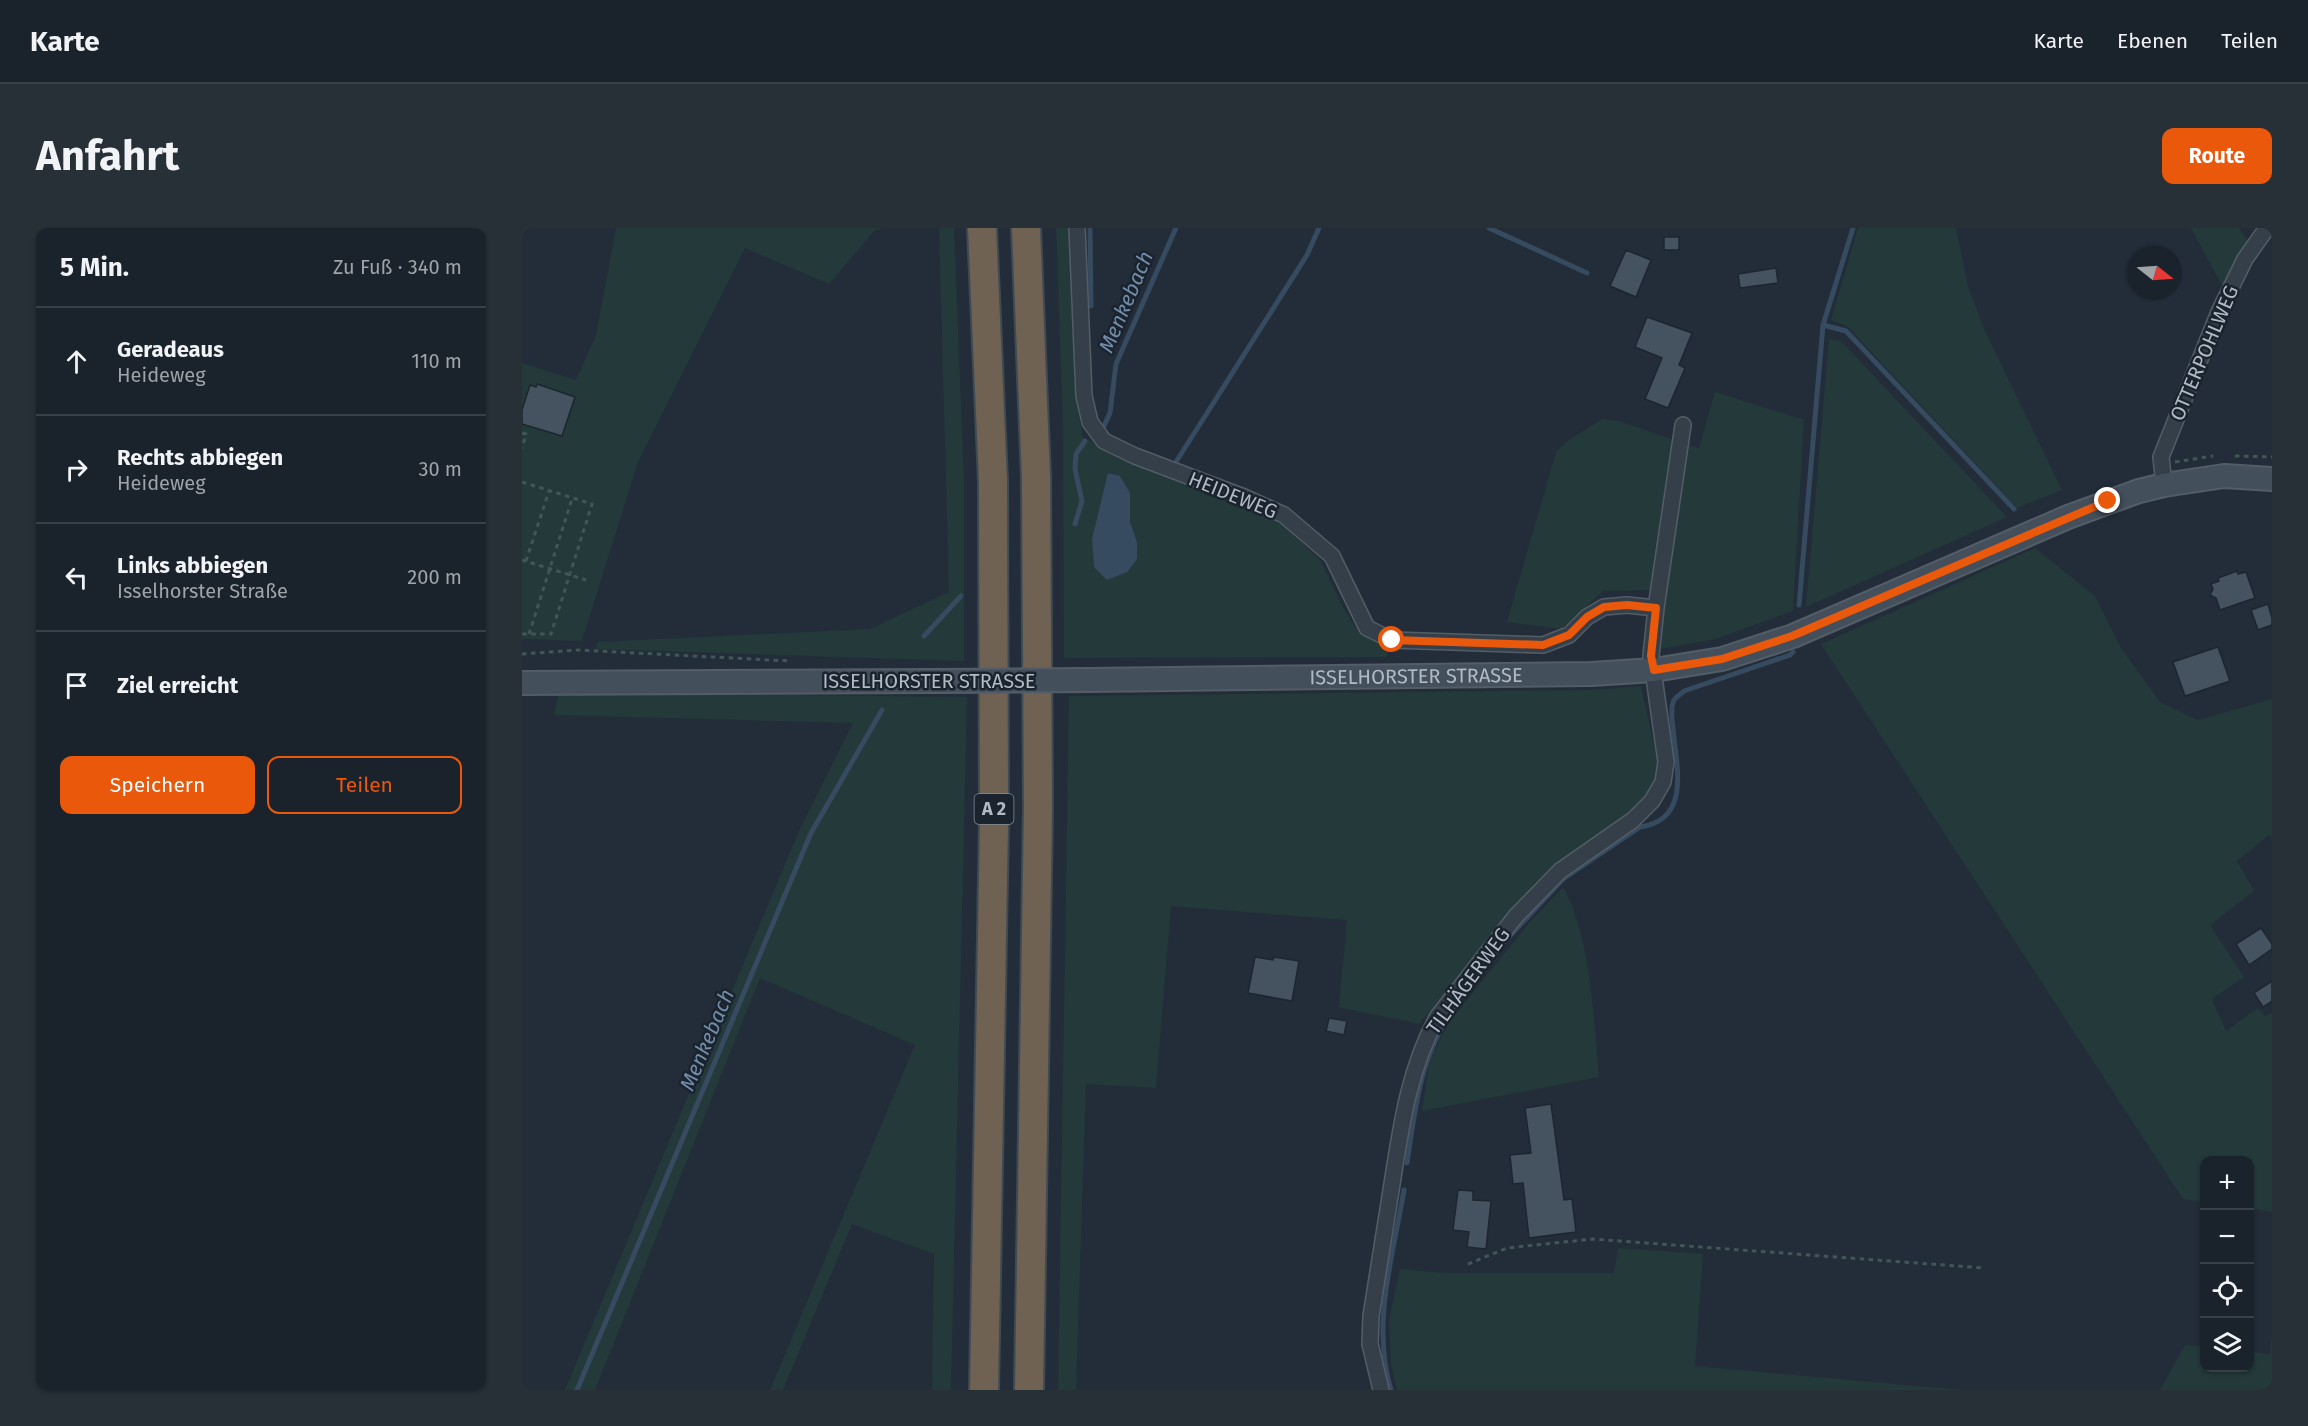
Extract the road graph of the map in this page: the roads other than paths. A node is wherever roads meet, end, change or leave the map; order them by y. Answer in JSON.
{"nodes":[{"id":1,"x":982,"y":228,"type":"edge"},
{"id":2,"x":1026,"y":228,"type":"edge"},
{"id":3,"x":1077,"y":228,"type":"edge"},
{"id":4,"x":2267,"y":228,"type":"edge"},
{"id":5,"x":1683,"y":425,"type":"dead end"},
{"id":6,"x":2272,"y":478,"type":"edge"},
{"id":7,"x":2164,"y":484,"type":"junction"},
{"id":8,"x":1656,"y":608,"type":"junction"},
{"id":9,"x":1654,"y":670,"type":"junction"},
{"id":10,"x":522,"y":683,"type":"edge"},
{"id":11,"x":984,"y":1390,"type":"edge"},
{"id":12,"x":1029,"y":1390,"type":"edge"},
{"id":13,"x":1381,"y":1390,"type":"edge"}],
"edges":[{"from":1,"to":11,"type":"highway","number":"A 2"},
{"from":2,"to":12,"type":"highway","number":"A 2"},
{"from":3,"to":8,"type":"street","name":"HEIDEWEG"},
{"from":4,"to":7,"type":"street","name":"OTTERPOHLWEG"},
{"from":5,"to":8,"type":"street"},
{"from":6,"to":7,"type":"street","name":"ISSELHORSTER STRASSE"},
{"from":7,"to":9,"type":"street","name":"ISSELHORSTER STRASSE"},
{"from":8,"to":9,"type":"street"},
{"from":9,"to":10,"type":"street","name":"ISSELHORSTER STRASSE","bridge":true},
{"from":9,"to":13,"type":"street","name":"TILHÄGERWEG"}]}
